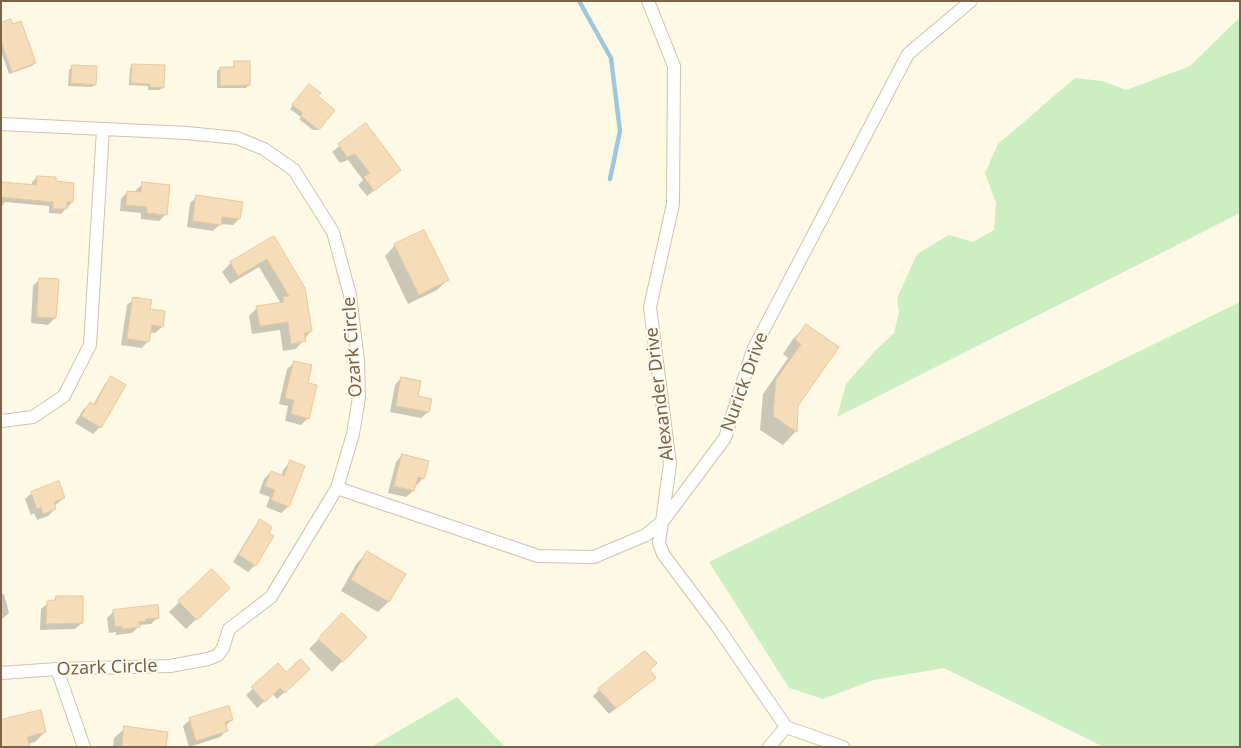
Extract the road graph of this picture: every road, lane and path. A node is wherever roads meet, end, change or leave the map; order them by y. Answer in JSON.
{"nodes":[{"id":1,"x":648,"y":1,"type":"edge"},
{"id":2,"x":971,"y":1,"type":"edge"},
{"id":3,"x":1,"y":124,"type":"edge"},
{"id":4,"x":104,"y":129,"type":"junction"},
{"id":5,"x":1,"y":421,"type":"edge"},
{"id":6,"x":337,"y":488,"type":"junction"},
{"id":7,"x":662,"y":521,"type":"junction"},
{"id":8,"x":57,"y":669,"type":"junction"},
{"id":9,"x":1,"y":673,"type":"edge"},
{"id":10,"x":786,"y":727,"type":"junction"},
{"id":11,"x":84,"y":747,"type":"edge"},
{"id":12,"x":769,"y":747,"type":"edge"},
{"id":13,"x":843,"y":747,"type":"edge"}],
"edges":[{"from":1,"to":7,"type":"street","name":"Alexander Drive"},
{"from":2,"to":7,"type":"street","name":"Nurick Drive"},
{"from":3,"to":4,"type":"street","name":"Ozark Circle"},
{"from":4,"to":5,"type":"street"},
{"from":4,"to":6,"type":"street","name":"Ozark Circle"},
{"from":6,"to":7,"type":"street","name":"Nurick Drive"},
{"from":6,"to":8,"type":"street","name":"Ozark Circle"},
{"from":7,"to":10,"type":"street","name":"Alexander Drive"},
{"from":8,"to":9,"type":"street","name":"Ozark Circle"},
{"from":8,"to":11,"type":"street"},
{"from":10,"to":12,"type":"street"},
{"from":10,"to":13,"type":"street"}]}
